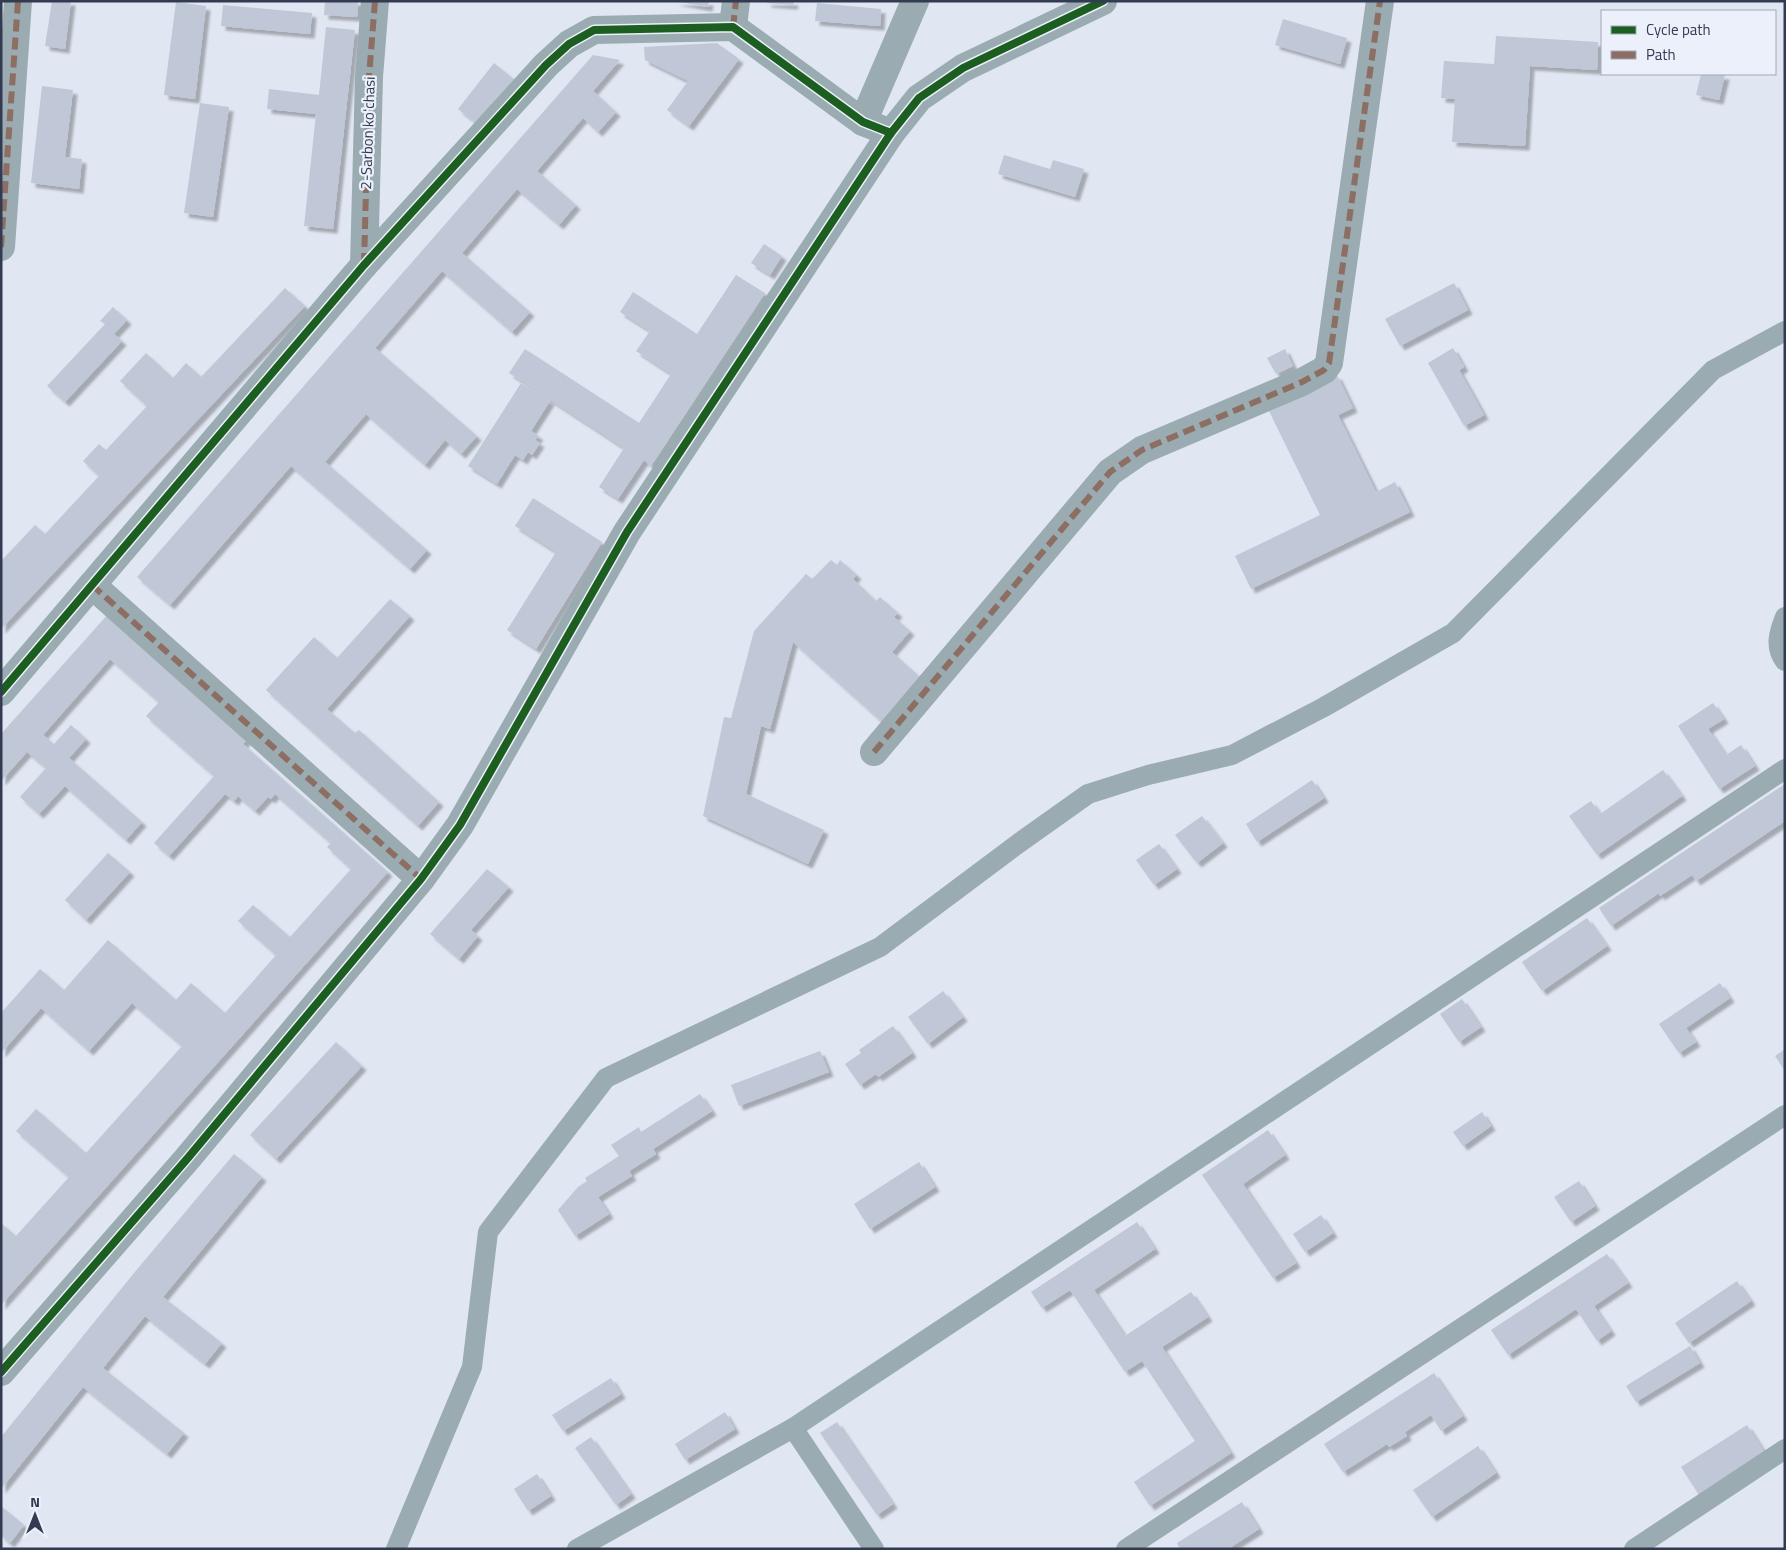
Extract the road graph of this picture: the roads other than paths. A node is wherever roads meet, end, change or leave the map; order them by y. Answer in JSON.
{"nodes":[{"id":1,"x":18,"y":1,"type":"edge"},
{"id":2,"x":375,"y":1,"type":"edge"},
{"id":3,"x":915,"y":1,"type":"edge"},
{"id":4,"x":1103,"y":1,"type":"edge"},
{"id":5,"x":1380,"y":1,"type":"edge"},
{"id":6,"x":734,"y":14,"type":"edge"},
{"id":7,"x":863,"y":122,"type":"junction"},
{"id":8,"x":891,"y":133,"type":"junction"},
{"id":9,"x":1,"y":247,"type":"edge"},
{"id":10,"x":364,"y":265,"type":"junction"},
{"id":11,"x":1785,"y":331,"type":"edge"},
{"id":12,"x":92,"y":585,"type":"junction"},
{"id":13,"x":1785,"y":617,"type":"edge"},
{"id":14,"x":1785,"y":661,"type":"edge"},
{"id":15,"x":1,"y":692,"type":"edge"},
{"id":16,"x":874,"y":752,"type":"dead end"},
{"id":17,"x":1785,"y":769,"type":"edge"},
{"id":18,"x":421,"y":880,"type":"junction"},
{"id":19,"x":1785,"y":1114,"type":"edge"},
{"id":20,"x":1,"y":1372,"type":"edge"},
{"id":21,"x":793,"y":1428,"type":"junction"},
{"id":22,"x":1785,"y":1449,"type":"edge"},
{"id":23,"x":396,"y":1549,"type":"edge"},
{"id":24,"x":577,"y":1549,"type":"edge"},
{"id":25,"x":874,"y":1549,"type":"edge"},
{"id":26,"x":1126,"y":1549,"type":"edge"},
{"id":27,"x":1634,"y":1549,"type":"edge"}],
"edges":[{"from":1,"to":9,"type":"street"},
{"from":2,"to":10,"type":"street","name":"2-Sarbon koʻchasi"},
{"from":3,"to":7,"type":"street"},
{"from":4,"to":8,"type":"street"},
{"from":5,"to":16,"type":"street"},
{"from":6,"to":7,"type":"street"},
{"from":6,"to":10,"type":"street"},
{"from":7,"to":8,"type":"street"},
{"from":8,"to":18,"type":"street"},
{"from":10,"to":12,"type":"street"},
{"from":11,"to":23,"type":"lane"},
{"from":12,"to":15,"type":"street"},
{"from":12,"to":18,"type":"street"},
{"from":13,"to":14,"type":"lane"},
{"from":17,"to":21,"type":"lane"},
{"from":18,"to":20,"type":"street"},
{"from":19,"to":26,"type":"lane"},
{"from":21,"to":24,"type":"lane"},
{"from":21,"to":25,"type":"lane"},
{"from":22,"to":27,"type":"lane"}]}
